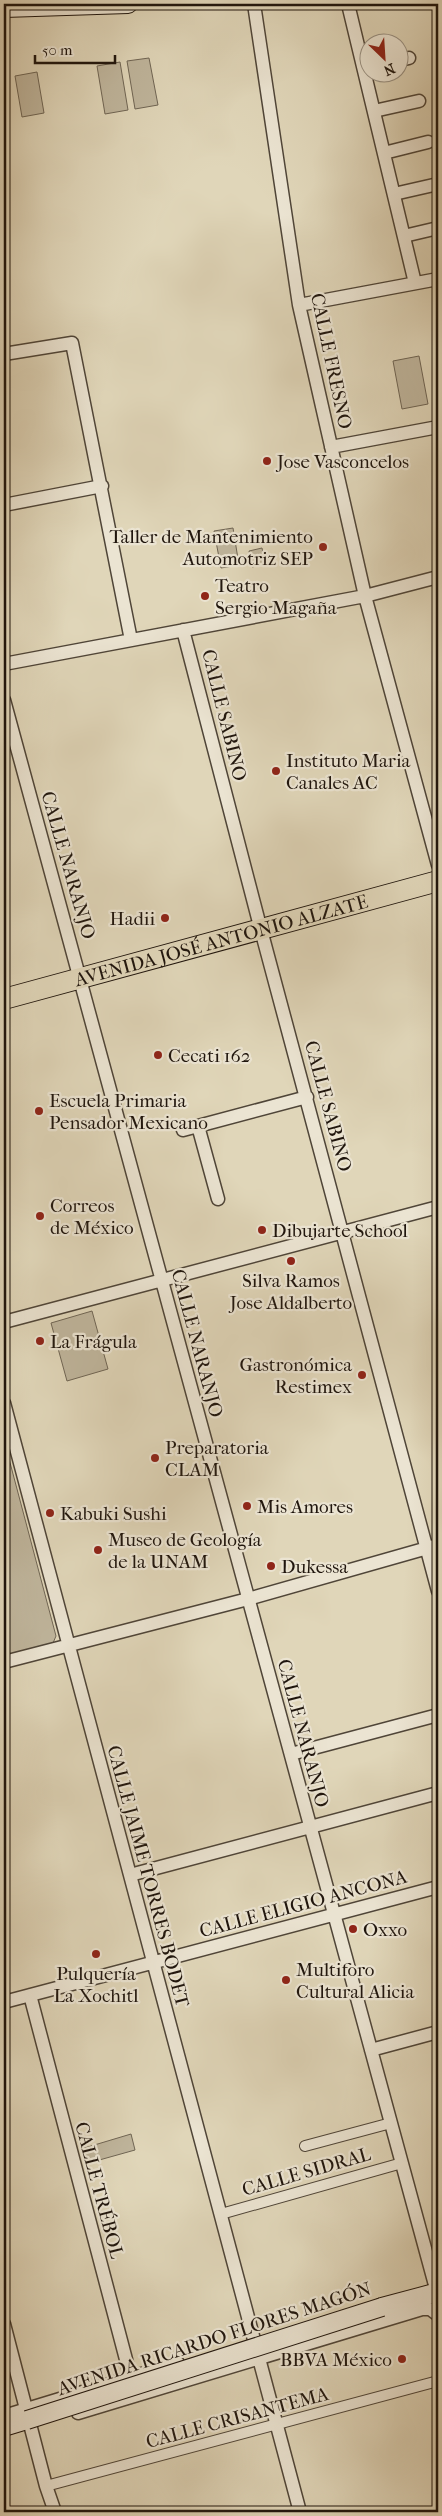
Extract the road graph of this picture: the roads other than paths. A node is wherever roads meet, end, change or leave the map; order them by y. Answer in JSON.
{"nodes":[{"id":1,"x":128,"y":4,"type":"edge"},
{"id":2,"x":254,"y":4,"type":"edge"},
{"id":3,"x":348,"y":4,"type":"edge"},
{"id":4,"x":4,"y":8,"type":"edge"},
{"id":5,"x":360,"y":47,"type":"edge"},
{"id":6,"x":369,"y":82,"type":"edge"},
{"id":7,"x":418,"y":101,"type":"dead end"},
{"id":8,"x":374,"y":111,"type":"junction"},
{"id":9,"x":428,"y":142,"type":"dead end"},
{"id":10,"x":384,"y":153,"type":"junction"},
{"id":11,"x":438,"y":184,"type":"edge"},
{"id":12,"x":394,"y":194,"type":"junction"},
{"id":13,"x":438,"y":228,"type":"edge"},
{"id":14,"x":404,"y":236,"type":"junction"},
{"id":15,"x":438,"y":279,"type":"edge"},
{"id":16,"x":415,"y":283,"type":"junction"},
{"id":17,"x":300,"y":305,"type":"junction"},
{"id":18,"x":4,"y":354,"type":"edge"},
{"id":19,"x":438,"y":427,"type":"edge"},
{"id":20,"x":331,"y":447,"type":"junction"},
{"id":21,"x":102,"y":486,"type":"junction"},
{"id":22,"x":4,"y":505,"type":"edge"},
{"id":23,"x":438,"y":578,"type":"edge"},
{"id":24,"x":365,"y":596,"type":"junction"},
{"id":25,"x":183,"y":630,"type":"junction"},
{"id":26,"x":131,"y":640,"type":"junction"},
{"id":27,"x":4,"y":664,"type":"edge"},
{"id":28,"x":4,"y":700,"type":"edge"},
{"id":29,"x":438,"y":865,"type":"edge"},
{"id":30,"x":438,"y":881,"type":"edge"},
{"id":31,"x":261,"y":930,"type":"junction"},
{"id":32,"x":81,"y":978,"type":"junction"},
{"id":33,"x":4,"y":999,"type":"edge"},
{"id":34,"x":307,"y":1097,"type":"junction"},
{"id":35,"x":198,"y":1126,"type":"junction"},
{"id":36,"x":183,"y":1130,"type":"dead end"},
{"id":37,"x":218,"y":1199,"type":"dead end"},
{"id":38,"x":438,"y":1206,"type":"edge"},
{"id":39,"x":343,"y":1232,"type":"junction"},
{"id":40,"x":161,"y":1280,"type":"junction"},
{"id":41,"x":4,"y":1322,"type":"edge"},
{"id":42,"x":4,"y":1403,"type":"edge"},
{"id":43,"x":432,"y":1547,"type":"edge"},
{"id":44,"x":438,"y":1591,"type":"edge"},
{"id":45,"x":248,"y":1599,"type":"junction"},
{"id":46,"x":68,"y":1644,"type":"junction"},
{"id":47,"x":4,"y":1662,"type":"edge"},
{"id":48,"x":438,"y":1715,"type":"edge"},
{"id":49,"x":290,"y":1754,"type":"junction"},
{"id":50,"x":438,"y":1793,"type":"edge"},
{"id":51,"x":310,"y":1827,"type":"junction"},
{"id":52,"x":130,"y":1875,"type":"junction"},
{"id":53,"x":438,"y":1886,"type":"edge"},
{"id":54,"x":333,"y":1915,"type":"junction"},
{"id":55,"x":153,"y":1962,"type":"junction"},
{"id":56,"x":30,"y":1995,"type":"junction"},
{"id":57,"x":4,"y":2002,"type":"edge"},
{"id":58,"x":438,"y":2032,"type":"edge"},
{"id":59,"x":370,"y":2050,"type":"junction"},
{"id":60,"x":391,"y":2123,"type":"junction"},
{"id":61,"x":305,"y":2146,"type":"dead end"},
{"id":62,"x":402,"y":2163,"type":"junction"},
{"id":63,"x":221,"y":2214,"type":"junction"},
{"id":64,"x":437,"y":2287,"type":"edge"},
{"id":65,"x":438,"y":2315,"type":"edge"},
{"id":66,"x":4,"y":2324,"type":"edge"},
{"id":67,"x":254,"y":2340,"type":"junction"},
{"id":68,"x":259,"y":2358,"type":"junction"},
{"id":69,"x":131,"y":2378,"type":"junction"},
{"id":70,"x":438,"y":2381,"type":"edge"},
{"id":71,"x":136,"y":2395,"type":"junction"},
{"id":72,"x":26,"y":2409,"type":"junction"},
{"id":73,"x":4,"y":2416,"type":"edge"},
{"id":74,"x":276,"y":2424,"type":"junction"},
{"id":75,"x":4,"y":2427,"type":"edge"},
{"id":76,"x":32,"y":2427,"type":"junction"},
{"id":77,"x":4,"y":2435,"type":"edge"},
{"id":78,"x":46,"y":2486,"type":"junction"},
{"id":79,"x":55,"y":2512,"type":"edge"},
{"id":80,"x":300,"y":2512,"type":"edge"}],
"edges":[{"from":1,"to":4,"type":"main road"},
{"from":2,"to":17,"type":"street","name":"CALLE FRESNO"},
{"from":3,"to":5,"type":"street"},
{"from":6,"to":8,"type":"street"},
{"from":7,"to":8,"type":"street"},
{"from":8,"to":10,"type":"street"},
{"from":9,"to":10,"type":"street"},
{"from":10,"to":12,"type":"street"},
{"from":11,"to":12,"type":"street"},
{"from":12,"to":14,"type":"street"},
{"from":13,"to":14,"type":"street"},
{"from":14,"to":16,"type":"street"},
{"from":15,"to":16,"type":"street"},
{"from":16,"to":17,"type":"street"},
{"from":17,"to":20,"type":"street","name":"CALLE FRESNO"},
{"from":18,"to":21,"type":"street"},
{"from":19,"to":20,"type":"street"},
{"from":20,"to":24,"type":"street","name":"CALLE FRESNO"},
{"from":21,"to":22,"type":"street"},
{"from":21,"to":26,"type":"street"},
{"from":23,"to":24,"type":"street"},
{"from":24,"to":25,"type":"street"},
{"from":24,"to":29,"type":"street","name":"CALLE FRESNO"},
{"from":25,"to":26,"type":"street"},
{"from":25,"to":31,"type":"street","name":"CALLE SABINO"},
{"from":26,"to":27,"type":"street"},
{"from":28,"to":32,"type":"street","name":"CALLE NARANJO"},
{"from":30,"to":31,"type":"main road","name":"AVENIDA JOSÉ ANTONIO ALZATE"},
{"from":31,"to":32,"type":"main road","name":"AVENIDA JOSÉ ANTONIO ALZATE"},
{"from":31,"to":34,"type":"street","name":"CALLE SABINO"},
{"from":32,"to":33,"type":"main road","name":"AVENIDA JOSÉ ANTONIO ALZATE"},
{"from":32,"to":40,"type":"street","name":"CALLE NARANJO"},
{"from":34,"to":35,"type":"street"},
{"from":34,"to":39,"type":"street","name":"CALLE SABINO"},
{"from":35,"to":36,"type":"street"},
{"from":35,"to":37,"type":"street"},
{"from":38,"to":39,"type":"street"},
{"from":39,"to":40,"type":"street"},
{"from":39,"to":43,"type":"street","name":"CALLE SABINO"},
{"from":40,"to":41,"type":"street"},
{"from":40,"to":45,"type":"street","name":"CALLE NARANJO"},
{"from":42,"to":46,"type":"street","name":"CALLE JAIME TORRES BODET"},
{"from":43,"to":44,"type":"street","name":"CALLE SABINO"},
{"from":43,"to":45,"type":"street"},
{"from":45,"to":46,"type":"street"},
{"from":45,"to":49,"type":"street","name":"CALLE NARANJO"},
{"from":46,"to":47,"type":"street"},
{"from":46,"to":52,"type":"street","name":"CALLE JAIME TORRES BODET"},
{"from":48,"to":49,"type":"street"},
{"from":49,"to":51,"type":"street","name":"CALLE NARANJO"},
{"from":50,"to":51,"type":"street"},
{"from":51,"to":52,"type":"street"},
{"from":51,"to":54,"type":"street","name":"CALLE NARANJO"},
{"from":52,"to":55,"type":"street","name":"CALLE JAIME TORRES BODET"},
{"from":53,"to":54,"type":"street","name":"CALLE ELIGIO ANCONA"},
{"from":54,"to":55,"type":"street","name":"CALLE ELIGIO ANCONA"},
{"from":54,"to":59,"type":"street","name":"CALLE NARANJO"},
{"from":55,"to":56,"type":"street","name":"CALLE ELIGIO ANCONA"},
{"from":55,"to":63,"type":"street","name":"CALLE JAIME TORRES BODET"},
{"from":56,"to":57,"type":"street","name":"CALLE ELIGIO ANCONA"},
{"from":56,"to":69,"type":"street","name":"CALLE TRÉBOL"},
{"from":58,"to":59,"type":"street"},
{"from":59,"to":60,"type":"street","name":"CALLE NARANJO"},
{"from":60,"to":61,"type":"street"},
{"from":60,"to":62,"type":"street","name":"CALLE NARANJO"},
{"from":62,"to":63,"type":"street","name":"CALLE SIDRAL"},
{"from":62,"to":64,"type":"street","name":"CALLE NARANJO"},
{"from":63,"to":67,"type":"street","name":"CALLE JAIME TORRES BODET"},
{"from":64,"to":67,"type":"street","name":"AVENIDA RICARDO FLORES MAGÓN"},
{"from":64,"to":75,"type":"main road","name":"AVENIDA RICARDO FLORES MAGÓN","bridge":true},
{"from":65,"to":68,"type":"street","name":"AVENIDA RICARDO FLORES MAGÓN"},
{"from":66,"to":72,"type":"street"},
{"from":67,"to":68,"type":"street","name":"CALLE JAIME TORRES BODET"},
{"from":67,"to":69,"type":"street","name":"AVENIDA RICARDO FLORES MAGÓN"},
{"from":68,"to":71,"type":"street","name":"AVENIDA RICARDO FLORES MAGÓN"},
{"from":68,"to":74,"type":"street","name":"CALLE JAIME TORRES BODET"},
{"from":69,"to":71,"type":"street","name":"CALLE TRÉBOL"},
{"from":69,"to":72,"type":"street","name":"AVENIDA RICARDO FLORES MAGÓN"},
{"from":70,"to":74,"type":"street","name":"CALLE CRISANTEMA"},
{"from":71,"to":76,"type":"street","name":"AVENIDA RICARDO FLORES MAGÓN"},
{"from":72,"to":73,"type":"street","name":"AVENIDA RICARDO FLORES MAGÓN"},
{"from":72,"to":76,"type":"street"},
{"from":74,"to":78,"type":"street","name":"CALLE CRISANTEMA"},
{"from":74,"to":80,"type":"street","name":"CALLE JAIME TORRES BODET"},
{"from":76,"to":77,"type":"street","name":"AVENIDA RICARDO FLORES MAGÓN"},
{"from":76,"to":78,"type":"street"},
{"from":78,"to":79,"type":"street"}]}
